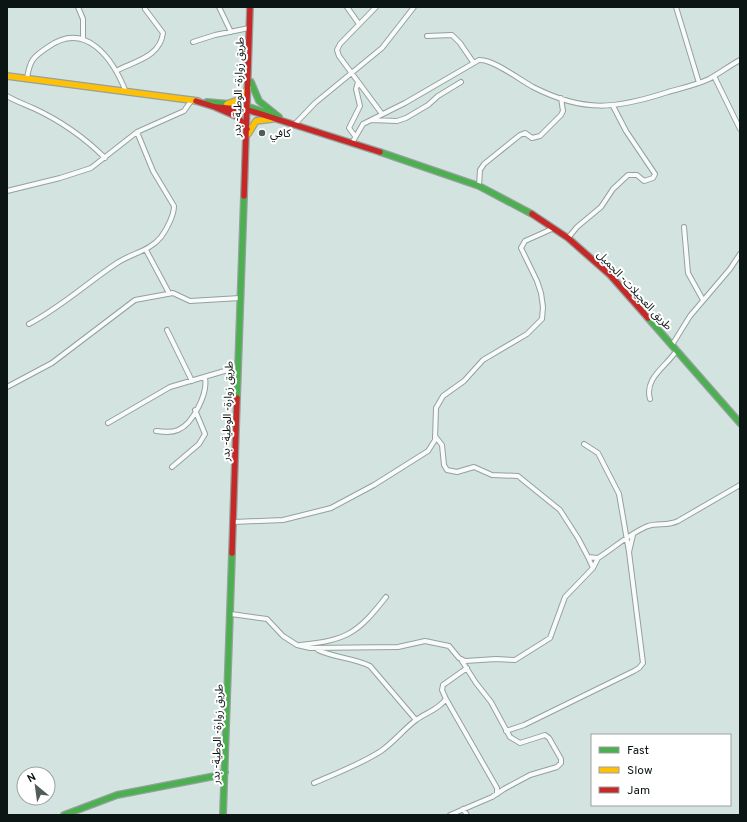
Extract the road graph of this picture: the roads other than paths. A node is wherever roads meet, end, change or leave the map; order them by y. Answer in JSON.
{"nodes":[{"id":1,"x":78,"y":7,"type":"edge"},
{"id":2,"x":219,"y":7,"type":"edge"},
{"id":3,"x":250,"y":7,"type":"edge"},
{"id":4,"x":347,"y":7,"type":"edge"},
{"id":5,"x":376,"y":7,"type":"edge"},
{"id":6,"x":414,"y":7,"type":"edge"},
{"id":7,"x":676,"y":7,"type":"edge"},
{"id":8,"x":145,"y":9,"type":"dead end"},
{"id":9,"x":359,"y":24,"type":"junction"},
{"id":10,"x":249,"y":28,"type":"junction"},
{"id":11,"x":231,"y":32,"type":"junction"},
{"id":12,"x":427,"y":36,"type":"dead end"},
{"id":13,"x":83,"y":39,"type":"junction"},
{"id":14,"x":193,"y":42,"type":"dead end"},
{"id":15,"x":740,"y":60,"type":"edge"},
{"id":16,"x":473,"y":62,"type":"junction"},
{"id":17,"x":116,"y":70,"type":"junction"},
{"id":18,"x":352,"y":74,"type":"junction"},
{"id":19,"x":7,"y":76,"type":"edge"},
{"id":20,"x":714,"y":76,"type":"junction"},
{"id":21,"x":27,"y":78,"type":"junction"},
{"id":22,"x":249,"y":81,"type":"junction"},
{"id":23,"x":358,"y":82,"type":"junction"},
{"id":24,"x":461,"y":82,"type":"dead end"},
{"id":25,"x":699,"y":83,"type":"junction"},
{"id":26,"x":431,"y":88,"type":"junction"},
{"id":27,"x":126,"y":92,"type":"junction"},
{"id":28,"x":7,"y":96,"type":"edge"},
{"id":29,"x":438,"y":96,"type":"junction"},
{"id":30,"x":561,"y":98,"type":"junction"},
{"id":31,"x":193,"y":101,"type":"junction"},
{"id":32,"x":227,"y":104,"type":"junction"},
{"id":33,"x":613,"y":106,"type":"junction"},
{"id":34,"x":215,"y":107,"type":"junction"},
{"id":35,"x":248,"y":108,"type":"junction"},
{"id":36,"x":382,"y":114,"type":"junction"},
{"id":37,"x":279,"y":117,"type":"junction"},
{"id":38,"x":272,"y":119,"type":"junction"},
{"id":39,"x":368,"y":120,"type":"junction"},
{"id":40,"x":293,"y":124,"type":"junction"},
{"id":41,"x":247,"y":129,"type":"junction"},
{"id":42,"x":740,"y":129,"type":"edge"},
{"id":43,"x":137,"y":132,"type":"junction"},
{"id":44,"x":246,"y":136,"type":"junction"},
{"id":45,"x":355,"y":136,"type":"junction"},
{"id":46,"x":352,"y":143,"type":"junction"},
{"id":47,"x":105,"y":158,"type":"junction"},
{"id":48,"x":479,"y":186,"type":"junction"},
{"id":49,"x":7,"y":191,"type":"edge"},
{"id":50,"x":684,"y":227,"type":"dead end"},
{"id":51,"x":555,"y":228,"type":"junction"},
{"id":52,"x":568,"y":238,"type":"junction"},
{"id":53,"x":146,"y":250,"type":"junction"},
{"id":54,"x":740,"y":254,"type":"edge"},
{"id":55,"x":169,"y":293,"type":"junction"},
{"id":56,"x":240,"y":298,"type":"junction"},
{"id":57,"x":703,"y":300,"type":"junction"},
{"id":58,"x":28,"y":324,"type":"dead end"},
{"id":59,"x":167,"y":330,"type":"dead end"},
{"id":60,"x":672,"y":345,"type":"junction"},
{"id":61,"x":677,"y":350,"type":"junction"},
{"id":62,"x":238,"y":367,"type":"junction"},
{"id":63,"x":205,"y":378,"type":"junction"},
{"id":64,"x":192,"y":381,"type":"junction"},
{"id":65,"x":7,"y":387,"type":"edge"},
{"id":66,"x":650,"y":399,"type":"dead end"},
{"id":67,"x":195,"y":410,"type":"junction"},
{"id":68,"x":108,"y":423,"type":"dead end"},
{"id":69,"x":740,"y":423,"type":"edge"},
{"id":70,"x":156,"y":430,"type":"dead end"},
{"id":71,"x":435,"y":435,"type":"junction"},
{"id":72,"x":584,"y":444,"type":"dead end"},
{"id":73,"x":172,"y":467,"type":"dead end"},
{"id":74,"x":740,"y":485,"type":"edge"},
{"id":75,"x":234,"y":522,"type":"junction"},
{"id":76,"x":633,"y":535,"type":"junction"},
{"id":77,"x":626,"y":539,"type":"junction"},
{"id":78,"x":629,"y":552,"type":"junction"},
{"id":79,"x":588,"y":557,"type":"junction"},
{"id":80,"x":598,"y":558,"type":"junction"},
{"id":81,"x":593,"y":568,"type":"junction"},
{"id":82,"x":386,"y":597,"type":"dead end"},
{"id":83,"x":231,"y":614,"type":"junction"},
{"id":84,"x":297,"y":645,"type":"junction"},
{"id":85,"x":316,"y":649,"type":"junction"},
{"id":86,"x":462,"y":661,"type":"junction"},
{"id":87,"x":467,"y":668,"type":"junction"},
{"id":88,"x":446,"y":699,"type":"junction"},
{"id":89,"x":416,"y":720,"type":"junction"},
{"id":90,"x":506,"y":731,"type":"junction"},
{"id":91,"x":225,"y":772,"type":"junction"},
{"id":92,"x":314,"y":783,"type":"dead end"},
{"id":93,"x":497,"y":788,"type":"junction"},
{"id":94,"x":504,"y":789,"type":"junction"},
{"id":95,"x":497,"y":794,"type":"junction"},
{"id":96,"x":463,"y":809,"type":"junction"},
{"id":97,"x":64,"y":815,"type":"edge"},
{"id":98,"x":223,"y":815,"type":"edge"},
{"id":99,"x":450,"y":815,"type":"edge"},
{"id":100,"x":467,"y":815,"type":"edge"}],
"edges":[{"from":1,"to":13,"type":"street"},
{"from":2,"to":11,"type":"street"},
{"from":3,"to":10,"type":"main road","name":"طريق زوارة- الوطية- بدر"},
{"from":4,"to":9,"type":"street"},
{"from":5,"to":9,"type":"street"},
{"from":6,"to":18,"type":"street"},
{"from":7,"to":25,"type":"street"},
{"from":8,"to":17,"type":"street"},
{"from":9,"to":18,"type":"street"},
{"from":10,"to":11,"type":"street"},
{"from":10,"to":22,"type":"main road","name":"طريق زوارة- الوطية- بدر"},
{"from":11,"to":14,"type":"street"},
{"from":12,"to":16,"type":"street"},
{"from":13,"to":17,"type":"street"},
{"from":13,"to":21,"type":"street"},
{"from":15,"to":20,"type":"street"},
{"from":16,"to":26,"type":"street"},
{"from":16,"to":30,"type":"street"},
{"from":17,"to":27,"type":"street"},
{"from":18,"to":23,"type":"street"},
{"from":18,"to":40,"type":"street"},
{"from":19,"to":21,"type":"main road"},
{"from":20,"to":25,"type":"street"},
{"from":20,"to":42,"type":"street"},
{"from":21,"to":27,"type":"main road"},
{"from":22,"to":32,"type":"main road"},
{"from":22,"to":35,"type":"main road","name":"طريق زوارة- الوطية- بدر"},
{"from":22,"to":37,"type":"main road"},
{"from":23,"to":36,"type":"street"},
{"from":23,"to":45,"type":"street"},
{"from":24,"to":29,"type":"street"},
{"from":25,"to":33,"type":"street"},
{"from":26,"to":29,"type":"street"},
{"from":26,"to":36,"type":"street"},
{"from":27,"to":31,"type":"main road"},
{"from":28,"to":47,"type":"street"},
{"from":29,"to":39,"type":"street"},
{"from":30,"to":33,"type":"street"},
{"from":30,"to":48,"type":"street"},
{"from":31,"to":32,"type":"main road"},
{"from":31,"to":34,"type":"main road"},
{"from":31,"to":43,"type":"street"},
{"from":32,"to":35,"type":"main road"},
{"from":33,"to":52,"type":"street"},
{"from":34,"to":35,"type":"main road"},
{"from":34,"to":41,"type":"main road"},
{"from":35,"to":37,"type":"main road"},
{"from":35,"to":38,"type":"main road"},
{"from":35,"to":41,"type":"main road","name":"طريق زوارة- الوطية- بدر"},
{"from":36,"to":39,"type":"street"},
{"from":37,"to":40,"type":"main road"},
{"from":38,"to":40,"type":"main road"},
{"from":38,"to":44,"type":"main road"},
{"from":39,"to":45,"type":"street"},
{"from":40,"to":46,"type":"main road","name":"طريق العجيلات- الجميل"},
{"from":41,"to":44,"type":"main road","name":"طريق زوارة- الوطية- بدر"},
{"from":43,"to":47,"type":"street"},
{"from":43,"to":53,"type":"street"},
{"from":44,"to":56,"type":"main road","name":"طريق زوارة- الوطية- بدر"},
{"from":45,"to":46,"type":"street"},
{"from":46,"to":48,"type":"main road","name":"طريق العجيلات- الجميل"},
{"from":47,"to":49,"type":"street"},
{"from":48,"to":51,"type":"main road","name":"طريق العجيلات- الجميل"},
{"from":50,"to":57,"type":"street"},
{"from":51,"to":52,"type":"main road","name":"طريق العجيلات- الجميل"},
{"from":51,"to":71,"type":"street"},
{"from":52,"to":60,"type":"main road","name":"طريق العجيلات- الجميل"},
{"from":53,"to":55,"type":"street"},
{"from":53,"to":58,"type":"street"},
{"from":54,"to":57,"type":"street"},
{"from":55,"to":56,"type":"street"},
{"from":55,"to":65,"type":"street"},
{"from":56,"to":62,"type":"main road","name":"طريق زوارة- الوطية- بدر"},
{"from":57,"to":60,"type":"street"},
{"from":59,"to":64,"type":"street"},
{"from":60,"to":61,"type":"main road","name":"طريق العجيلات- الجميل"},
{"from":61,"to":66,"type":"street"},
{"from":61,"to":69,"type":"main road","name":"طريق العجيلات- الجميل"},
{"from":62,"to":63,"type":"street"},
{"from":62,"to":75,"type":"main road","name":"طريق زوارة- الوطية- بدر"},
{"from":63,"to":64,"type":"street"},
{"from":63,"to":67,"type":"street"},
{"from":64,"to":68,"type":"street"},
{"from":67,"to":70,"type":"street"},
{"from":67,"to":73,"type":"street"},
{"from":71,"to":75,"type":"street"},
{"from":71,"to":79,"type":"street"},
{"from":72,"to":77,"type":"street"},
{"from":74,"to":76,"type":"street"},
{"from":75,"to":83,"type":"main road","name":"طريق زوارة- الوطية- بدر"},
{"from":76,"to":77,"type":"street"},
{"from":76,"to":78,"type":"street"},
{"from":77,"to":78,"type":"street"},
{"from":77,"to":80,"type":"street"},
{"from":78,"to":90,"type":"street"},
{"from":79,"to":80,"type":"street"},
{"from":79,"to":81,"type":"street"},
{"from":80,"to":81,"type":"street"},
{"from":81,"to":86,"type":"street"},
{"from":82,"to":84,"type":"street"},
{"from":83,"to":84,"type":"street"},
{"from":83,"to":91,"type":"main road","name":"طريق زوارة- الوطية- بدر"},
{"from":84,"to":85,"type":"street"},
{"from":85,"to":86,"type":"street"},
{"from":85,"to":89,"type":"street"},
{"from":86,"to":87,"type":"street"},
{"from":87,"to":88,"type":"street"},
{"from":87,"to":90,"type":"street"},
{"from":88,"to":89,"type":"street"},
{"from":88,"to":93,"type":"street"},
{"from":89,"to":92,"type":"street"},
{"from":90,"to":94,"type":"street"},
{"from":91,"to":97,"type":"main road"},
{"from":91,"to":98,"type":"main road","name":"طريق زوارة- الوطية- بدر"},
{"from":93,"to":94,"type":"street"},
{"from":93,"to":95,"type":"street"},
{"from":94,"to":95,"type":"street"},
{"from":95,"to":96,"type":"street"},
{"from":96,"to":99,"type":"street"},
{"from":96,"to":100,"type":"street"}]}
